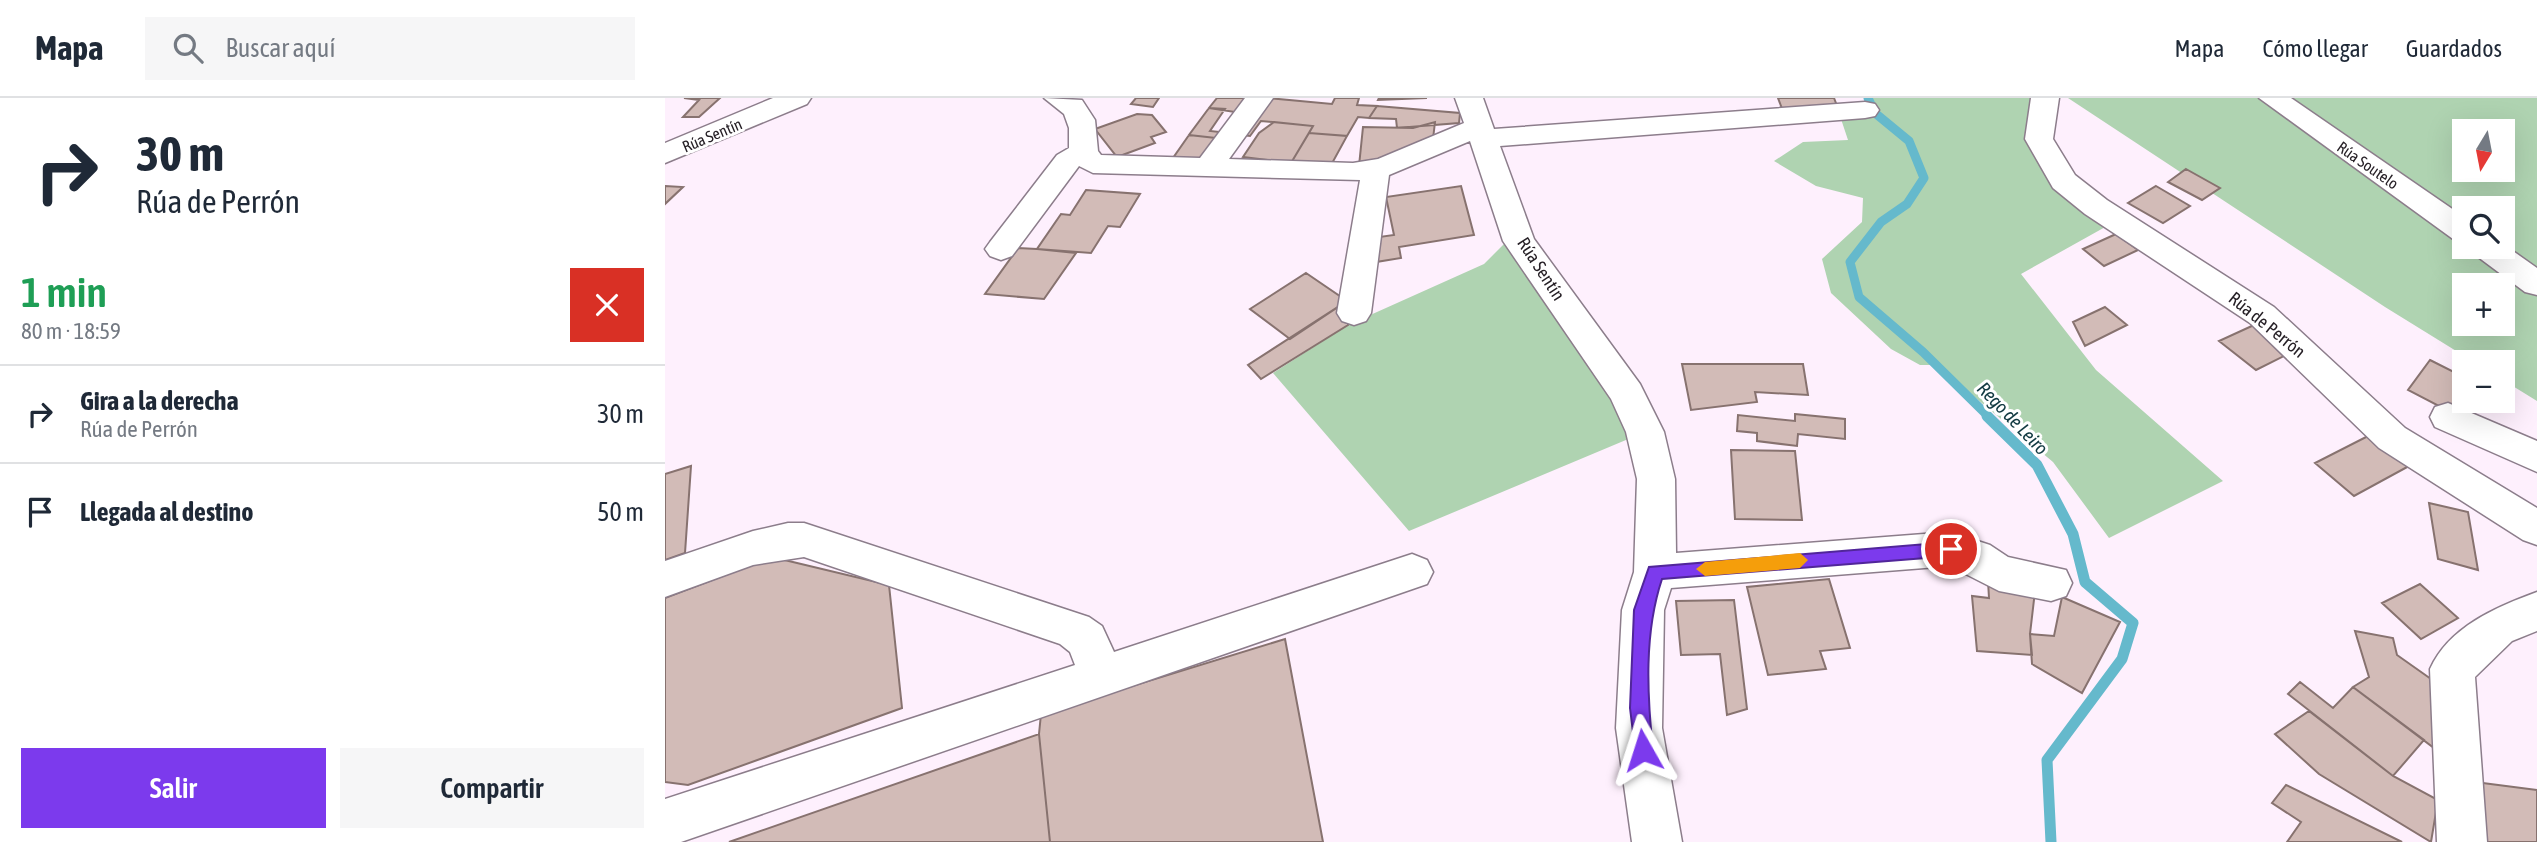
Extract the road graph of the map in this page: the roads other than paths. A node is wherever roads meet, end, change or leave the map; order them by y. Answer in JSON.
{"nodes":[{"id":1,"x":797,"y":98,"type":"edge"},
{"id":2,"x":1098,"y":98,"type":"edge"},
{"id":3,"x":1259,"y":98,"type":"edge"},
{"id":4,"x":2045,"y":98,"type":"edge"},
{"id":5,"x":2273,"y":98,"type":"edge"},
{"id":6,"x":1062,"y":99,"type":"edge"},
{"id":7,"x":1865,"y":110,"type":"dead end"},
{"id":8,"x":1477,"y":121,"type":"edge"},
{"id":9,"x":1083,"y":152,"type":"junction"},
{"id":10,"x":665,"y":154,"type":"edge"},
{"id":11,"x":1207,"y":169,"type":"junction"},
{"id":12,"x":1373,"y":169,"type":"junction"},
{"id":13,"x":2452,"y":224,"type":"edge"},
{"id":14,"x":1001,"y":250,"type":"dead end"},
{"id":15,"x":2501,"y":259,"type":"edge"},
{"id":16,"x":2537,"y":284,"type":"edge"},
{"id":17,"x":1354,"y":313,"type":"dead end"},
{"id":18,"x":2448,"y":417,"type":"dead end"},
{"id":19,"x":2537,"y":457,"type":"edge"},
{"id":20,"x":2537,"y":528,"type":"edge"},
{"id":21,"x":1412,"y":572,"type":"dead end"},
{"id":22,"x":1655,"y":572,"type":"junction"},
{"id":23,"x":665,"y":579,"type":"edge"},
{"id":24,"x":2051,"y":583,"type":"dead end"},
{"id":25,"x":2537,"y":611,"type":"edge"},
{"id":26,"x":1101,"y":676,"type":"junction"},
{"id":27,"x":665,"y":822,"type":"edge"},
{"id":28,"x":1657,"y":842,"type":"edge"},
{"id":29,"x":2462,"y":842,"type":"edge"}],
"edges":[{"from":1,"to":10,"type":"street","name":"Rúa Sentín"},
{"from":2,"to":6,"type":"street"},
{"from":3,"to":11,"type":"street"},
{"from":4,"to":20,"type":"street","name":"Rúa de Perrón"},
{"from":5,"to":13,"type":"street","name":"Rúa Soutelo"},
{"from":6,"to":9,"type":"street"},
{"from":7,"to":8,"type":"street"},
{"from":8,"to":12,"type":"street"},
{"from":8,"to":22,"type":"street","name":"Rúa Sentín"},
{"from":9,"to":11,"type":"street"},
{"from":9,"to":14,"type":"street"},
{"from":11,"to":12,"type":"street"},
{"from":12,"to":17,"type":"street"},
{"from":15,"to":16,"type":"street"},
{"from":18,"to":19,"type":"street"},
{"from":21,"to":26,"type":"street"},
{"from":22,"to":24,"type":"street"},
{"from":22,"to":28,"type":"street"},
{"from":23,"to":26,"type":"street"},
{"from":25,"to":29,"type":"street"},
{"from":26,"to":27,"type":"street"}]}
